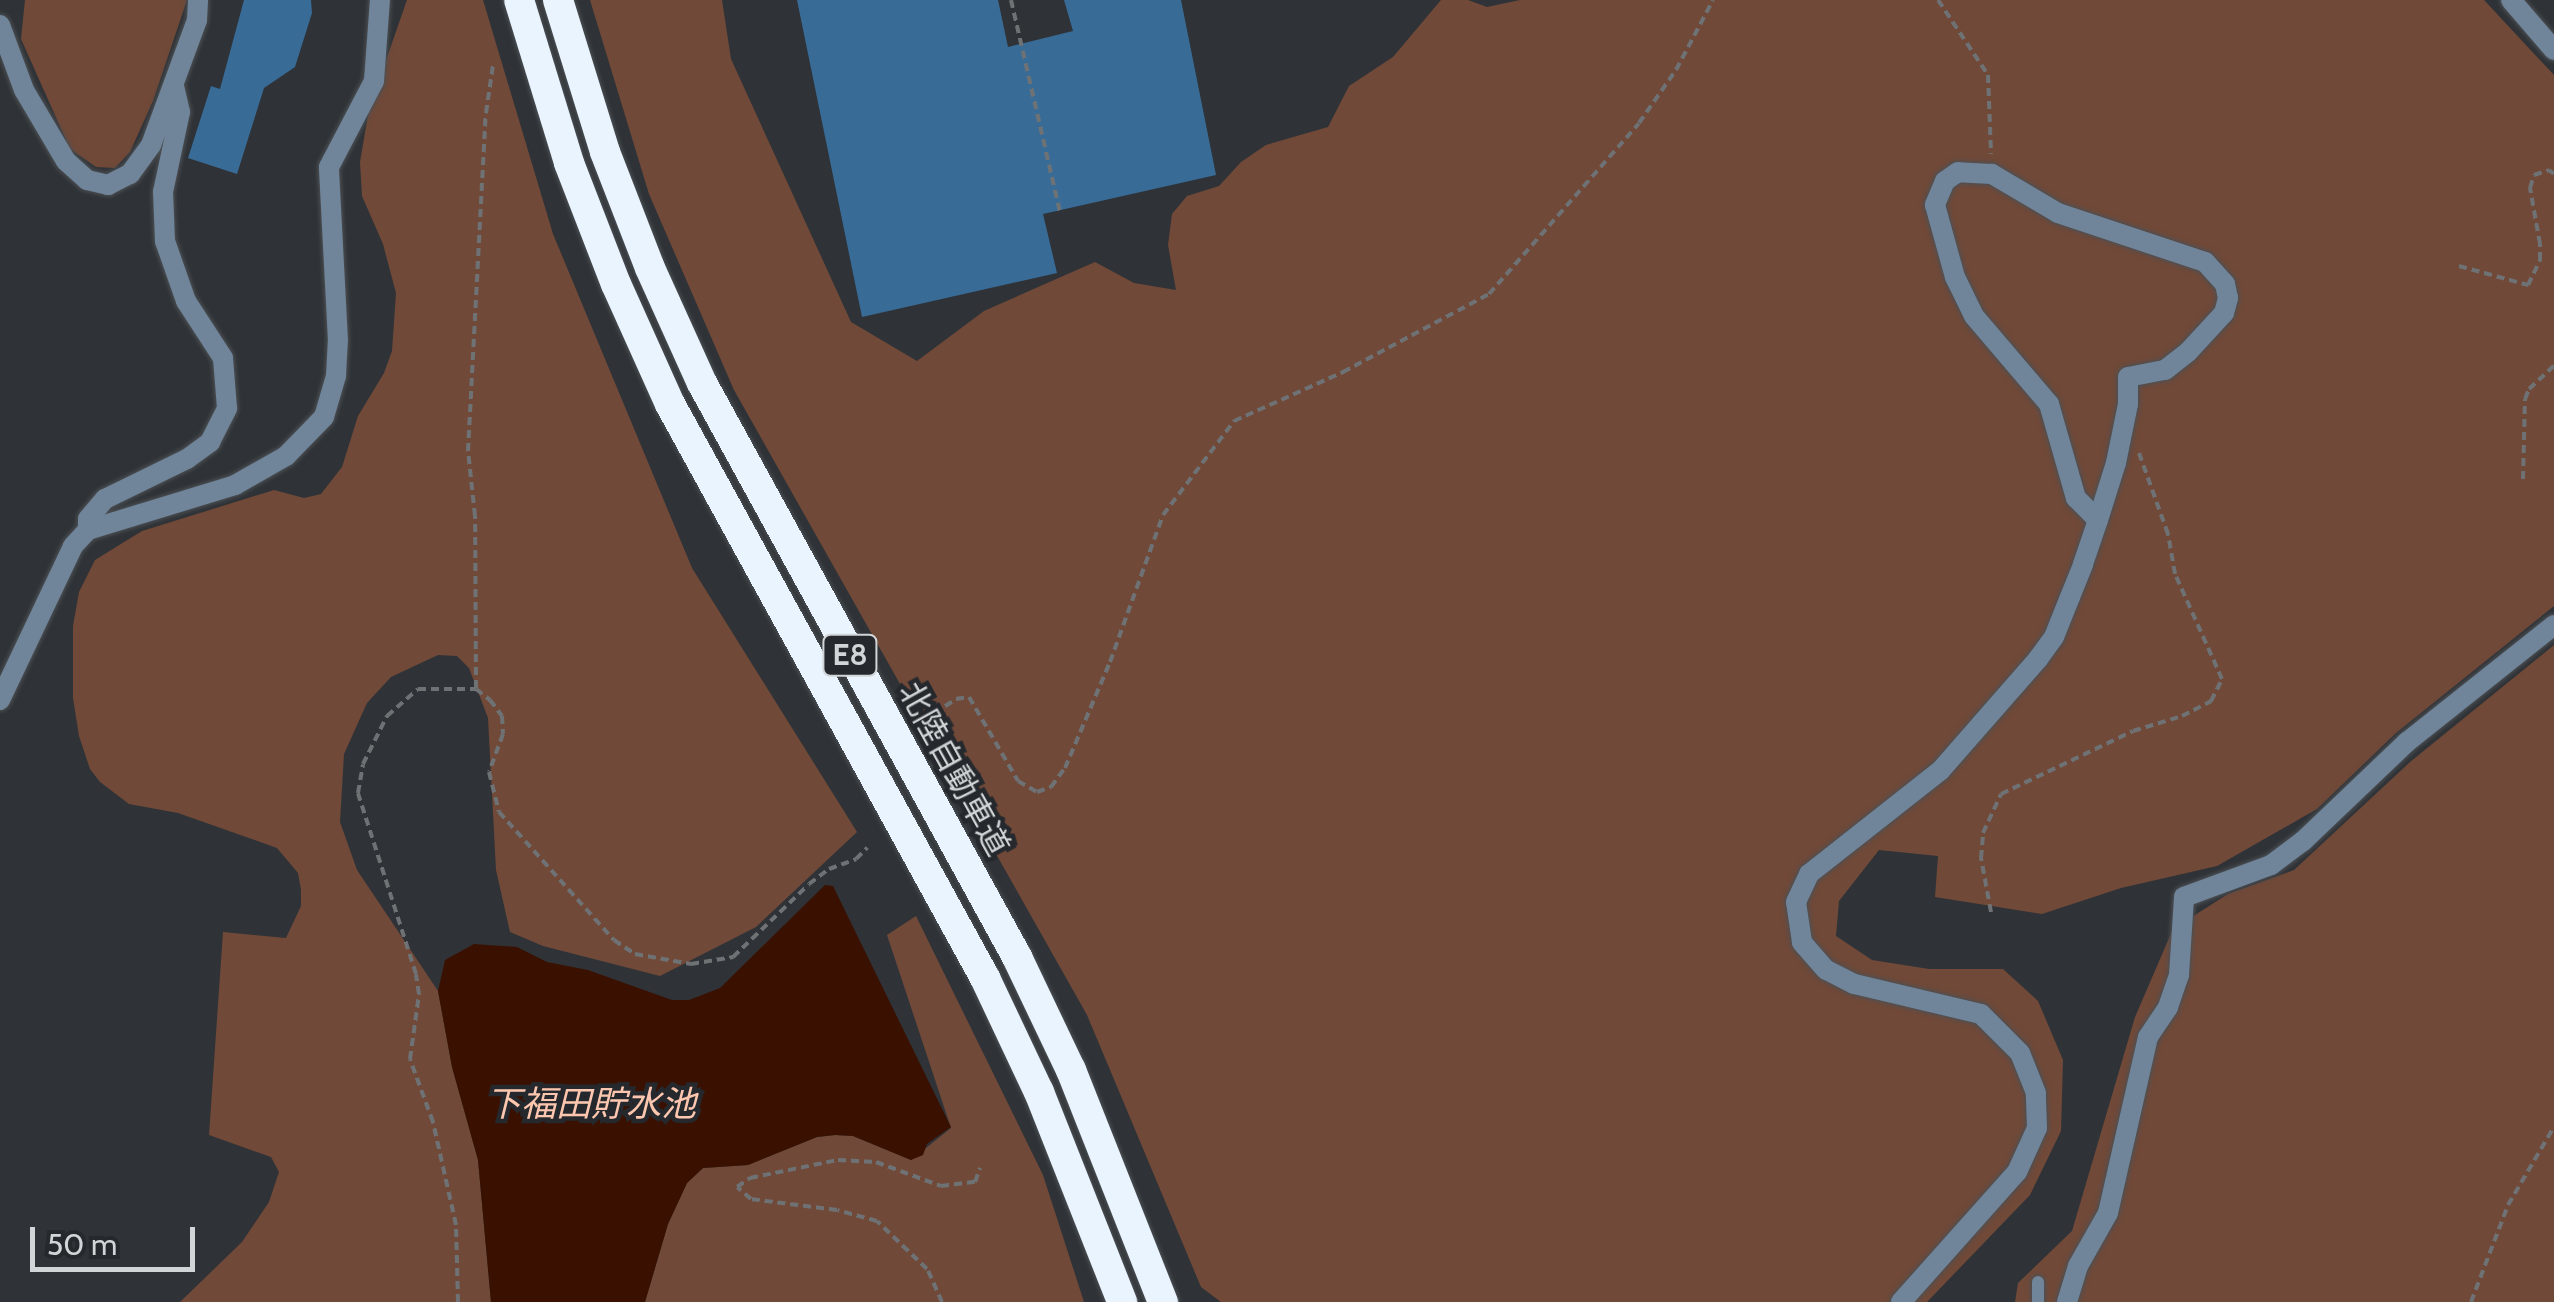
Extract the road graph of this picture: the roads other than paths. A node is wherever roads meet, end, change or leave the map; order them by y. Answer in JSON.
{"nodes":[{"id":1,"x":198,"y":0,"type":"edge"},
{"id":2,"x":380,"y":0,"type":"edge"},
{"id":3,"x":519,"y":0,"type":"edge"},
{"id":4,"x":558,"y":0,"type":"edge"},
{"id":5,"x":2511,"y":0,"type":"edge"},
{"id":6,"x":0,"y":25,"type":"edge"},
{"id":7,"x":2554,"y":50,"type":"edge"},
{"id":8,"x":174,"y":86,"type":"junction"},
{"id":9,"x":2098,"y":520,"type":"junction"},
{"id":10,"x":88,"y":530,"type":"junction"},
{"id":11,"x":2554,"y":625,"type":"edge"},
{"id":12,"x":0,"y":700,"type":"edge"},
{"id":13,"x":2038,"y":1282,"type":"dead end"},
{"id":14,"x":1122,"y":1302,"type":"edge"},
{"id":15,"x":1163,"y":1302,"type":"edge"},
{"id":16,"x":1901,"y":1302,"type":"edge"},
{"id":17,"x":2038,"y":1302,"type":"edge"},
{"id":18,"x":2066,"y":1302,"type":"edge"}],
"edges":[{"from":1,"to":8,"type":"street"},
{"from":2,"to":10,"type":"street"},
{"from":3,"to":14,"type":"highway","number":"E8"},
{"from":4,"to":15,"type":"highway","name":"北陸自動車道","number":"E8"},
{"from":5,"to":7,"type":"street"},
{"from":6,"to":8,"type":"street"},
{"from":8,"to":10,"type":"street"},
{"from":9,"to":9,"type":"street"},
{"from":9,"to":16,"type":"street"},
{"from":10,"to":12,"type":"street"},
{"from":11,"to":18,"type":"street"},
{"from":13,"to":17,"type":"lane"}]}
